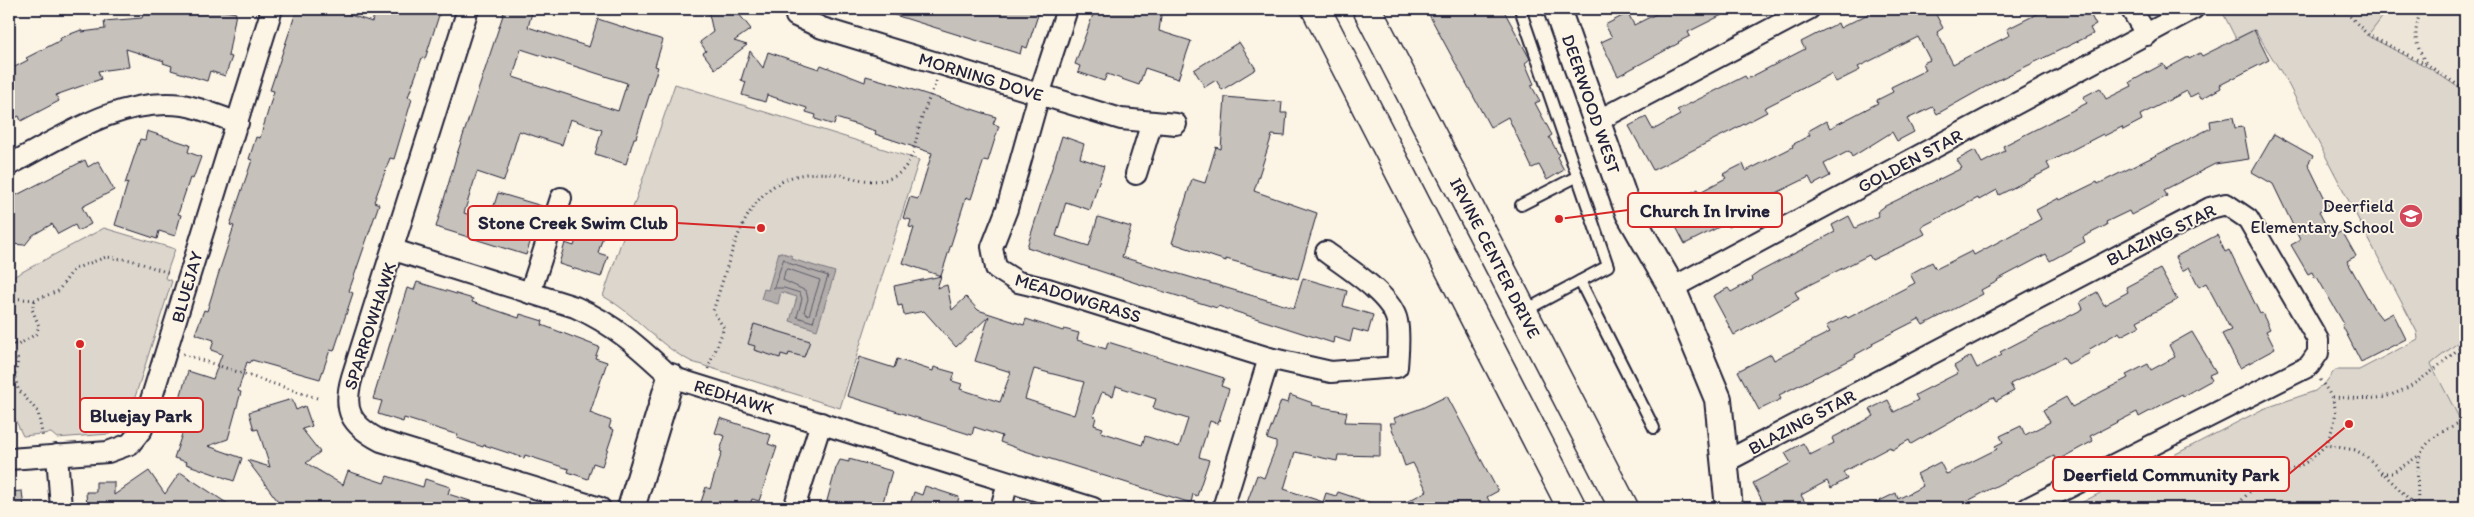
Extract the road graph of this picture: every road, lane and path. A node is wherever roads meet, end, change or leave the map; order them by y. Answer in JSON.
{"nodes":[{"id":1,"x":272,"y":9,"type":"edge"},
{"id":2,"x":468,"y":9,"type":"edge"},
{"id":3,"x":795,"y":9,"type":"edge"},
{"id":4,"x":1067,"y":9,"type":"edge"},
{"id":5,"x":1316,"y":9,"type":"edge"},
{"id":6,"x":1367,"y":9,"type":"edge"},
{"id":7,"x":1520,"y":9,"type":"edge"},
{"id":8,"x":1557,"y":9,"type":"edge"},
{"id":9,"x":1809,"y":9,"type":"edge"},
{"id":10,"x":2131,"y":9,"type":"edge"},
{"id":11,"x":2193,"y":9,"type":"edge"},
{"id":12,"x":2343,"y":9,"type":"edge"},
{"id":13,"x":2421,"y":9,"type":"edge"},
{"id":14,"x":2147,"y":35,"type":"junction"},
{"id":15,"x":944,"y":65,"type":"junction"},
{"id":16,"x":2428,"y":65,"type":"junction"},
{"id":17,"x":2465,"y":90,"type":"edge"},
{"id":18,"x":1039,"y":95,"type":"junction"},
{"id":19,"x":1152,"y":122,"type":"junction"},
{"id":20,"x":1598,"y":122,"type":"junction"},
{"id":21,"x":238,"y":123,"type":"junction"},
{"id":22,"x":1176,"y":124,"type":"dead end"},
{"id":23,"x":9,"y":166,"type":"edge"},
{"id":24,"x":1136,"y":174,"type":"dead end"},
{"id":25,"x":1576,"y":176,"type":"junction"},
{"id":26,"x":561,"y":198,"type":"dead end"},
{"id":27,"x":1521,"y":205,"type":"dead end"},
{"id":28,"x":394,"y":250,"type":"junction"},
{"id":29,"x":1326,"y":252,"type":"dead end"},
{"id":30,"x":169,"y":273,"type":"dead end"},
{"id":31,"x":1580,"y":281,"type":"junction"},
{"id":32,"x":1672,"y":288,"type":"junction"},
{"id":33,"x":530,"y":293,"type":"junction"},
{"id":34,"x":9,"y":298,"type":"edge"},
{"id":35,"x":24,"y":300,"type":"junction"},
{"id":36,"x":35,"y":300,"type":"junction"},
{"id":37,"x":32,"y":310,"type":"junction"},
{"id":38,"x":1523,"y":311,"type":"junction"},
{"id":39,"x":9,"y":343,"type":"edge"},
{"id":40,"x":2465,"y":343,"type":"edge"},
{"id":41,"x":14,"y":344,"type":"junction"},
{"id":42,"x":183,"y":354,"type":"dead end"},
{"id":43,"x":1269,"y":358,"type":"junction"},
{"id":44,"x":2309,"y":366,"type":"junction"},
{"id":45,"x":671,"y":377,"type":"junction"},
{"id":46,"x":702,"y":387,"type":"junction"},
{"id":47,"x":2333,"y":397,"type":"junction"},
{"id":48,"x":320,"y":398,"type":"dead end"},
{"id":49,"x":2465,"y":420,"type":"edge"},
{"id":50,"x":821,"y":424,"type":"junction"},
{"id":51,"x":1654,"y":428,"type":"dead end"},
{"id":52,"x":43,"y":438,"type":"dead end"},
{"id":53,"x":2326,"y":445,"type":"junction"},
{"id":54,"x":57,"y":454,"type":"junction"},
{"id":55,"x":2420,"y":455,"type":"junction"},
{"id":56,"x":9,"y":459,"type":"edge"},
{"id":57,"x":1724,"y":462,"type":"junction"},
{"id":58,"x":2381,"y":473,"type":"junction"},
{"id":59,"x":1008,"y":482,"type":"junction"},
{"id":60,"x":2414,"y":504,"type":"junction"},
{"id":61,"x":61,"y":508,"type":"edge"},
{"id":62,"x":600,"y":508,"type":"edge"},
{"id":63,"x":631,"y":508,"type":"edge"},
{"id":64,"x":794,"y":508,"type":"edge"},
{"id":65,"x":1001,"y":508,"type":"edge"},
{"id":66,"x":1093,"y":508,"type":"edge"},
{"id":67,"x":1223,"y":508,"type":"edge"},
{"id":68,"x":1572,"y":508,"type":"edge"},
{"id":69,"x":1624,"y":508,"type":"edge"},
{"id":70,"x":1729,"y":508,"type":"edge"},
{"id":71,"x":2028,"y":508,"type":"edge"},
{"id":72,"x":2236,"y":508,"type":"edge"},
{"id":73,"x":2411,"y":508,"type":"edge"},
{"id":74,"x":2418,"y":508,"type":"edge"}],
"edges":[{"from":1,"to":21,"type":"street","name":"BLUEJAY"},
{"from":2,"to":28,"type":"street","name":"SPARROWHAWK"},
{"from":3,"to":15,"type":"street","name":"MORNING DOVE"},
{"from":4,"to":18,"type":"street","name":"MEADOWGRASS"},
{"from":5,"to":68,"type":"main road"},
{"from":6,"to":38,"type":"main road","name":"IRVINE CENTER DRIVE"},
{"from":7,"to":25,"type":"lane"},
{"from":8,"to":20,"type":"street","name":"DEERWOOD WEST"},
{"from":9,"to":20,"type":"street"},
{"from":10,"to":14,"type":"street"},
{"from":11,"to":14,"type":"street","name":"GOLDEN STAR"},
{"from":12,"to":16,"type":"path"},
{"from":13,"to":16,"type":"path"},
{"from":14,"to":32,"type":"street","name":"GOLDEN STAR"},
{"from":15,"to":18,"type":"street","name":"MORNING DOVE"},
{"from":15,"to":46,"type":"path"},
{"from":16,"to":17,"type":"path"},
{"from":18,"to":19,"type":"street","name":"MORNING DOVE"},
{"from":18,"to":43,"type":"street","name":"MEADOWGRASS"},
{"from":19,"to":22,"type":"street","name":"MORNING DOVE"},
{"from":19,"to":24,"type":"street"},
{"from":20,"to":32,"type":"street","name":"DEERWOOD WEST"},
{"from":21,"to":23,"type":"street"},
{"from":21,"to":54,"type":"street","name":"BLUEJAY"},
{"from":25,"to":27,"type":"lane"},
{"from":25,"to":31,"type":"lane"},
{"from":26,"to":33,"type":"street"},
{"from":28,"to":33,"type":"street","name":"REDHAWK"},
{"from":28,"to":62,"type":"street","name":"SPARROWHAWK"},
{"from":29,"to":43,"type":"street","name":"MEADOWGRASS"},
{"from":30,"to":36,"type":"path"},
{"from":31,"to":38,"type":"lane"},
{"from":31,"to":51,"type":"lane"},
{"from":32,"to":57,"type":"street","name":"DEERWOOD WEST"},
{"from":33,"to":45,"type":"street","name":"REDHAWK"},
{"from":34,"to":35,"type":"path"},
{"from":35,"to":36,"type":"path"},
{"from":35,"to":37,"type":"path"},
{"from":36,"to":37,"type":"path"},
{"from":37,"to":41,"type":"path"},
{"from":38,"to":69,"type":"main road","name":"IRVINE CENTER DRIVE"},
{"from":39,"to":41,"type":"path"},
{"from":40,"to":47,"type":"path"},
{"from":41,"to":52,"type":"path"},
{"from":42,"to":48,"type":"path"},
{"from":43,"to":67,"type":"street"},
{"from":44,"to":47,"type":"path"},
{"from":44,"to":57,"type":"street","name":"BLAZING STAR"},
{"from":44,"to":71,"type":"street"},
{"from":45,"to":46,"type":"street","name":"REDHAWK"},
{"from":45,"to":63,"type":"street"},
{"from":46,"to":50,"type":"street","name":"REDHAWK"},
{"from":47,"to":53,"type":"path"},
{"from":49,"to":55,"type":"path"},
{"from":50,"to":59,"type":"street","name":"REDHAWK"},
{"from":50,"to":64,"type":"street"},
{"from":53,"to":58,"type":"path"},
{"from":53,"to":72,"type":"path"},
{"from":54,"to":56,"type":"street","name":"BLUEJAY"},
{"from":54,"to":61,"type":"street"},
{"from":55,"to":58,"type":"path"},
{"from":55,"to":74,"type":"path"},
{"from":57,"to":70,"type":"street","name":"DEERWOOD WEST"},
{"from":58,"to":60,"type":"path"},
{"from":59,"to":65,"type":"street"},
{"from":59,"to":66,"type":"street","name":"REDHAWK"},
{"from":60,"to":73,"type":"path"},
{"from":60,"to":74,"type":"path"}]}
